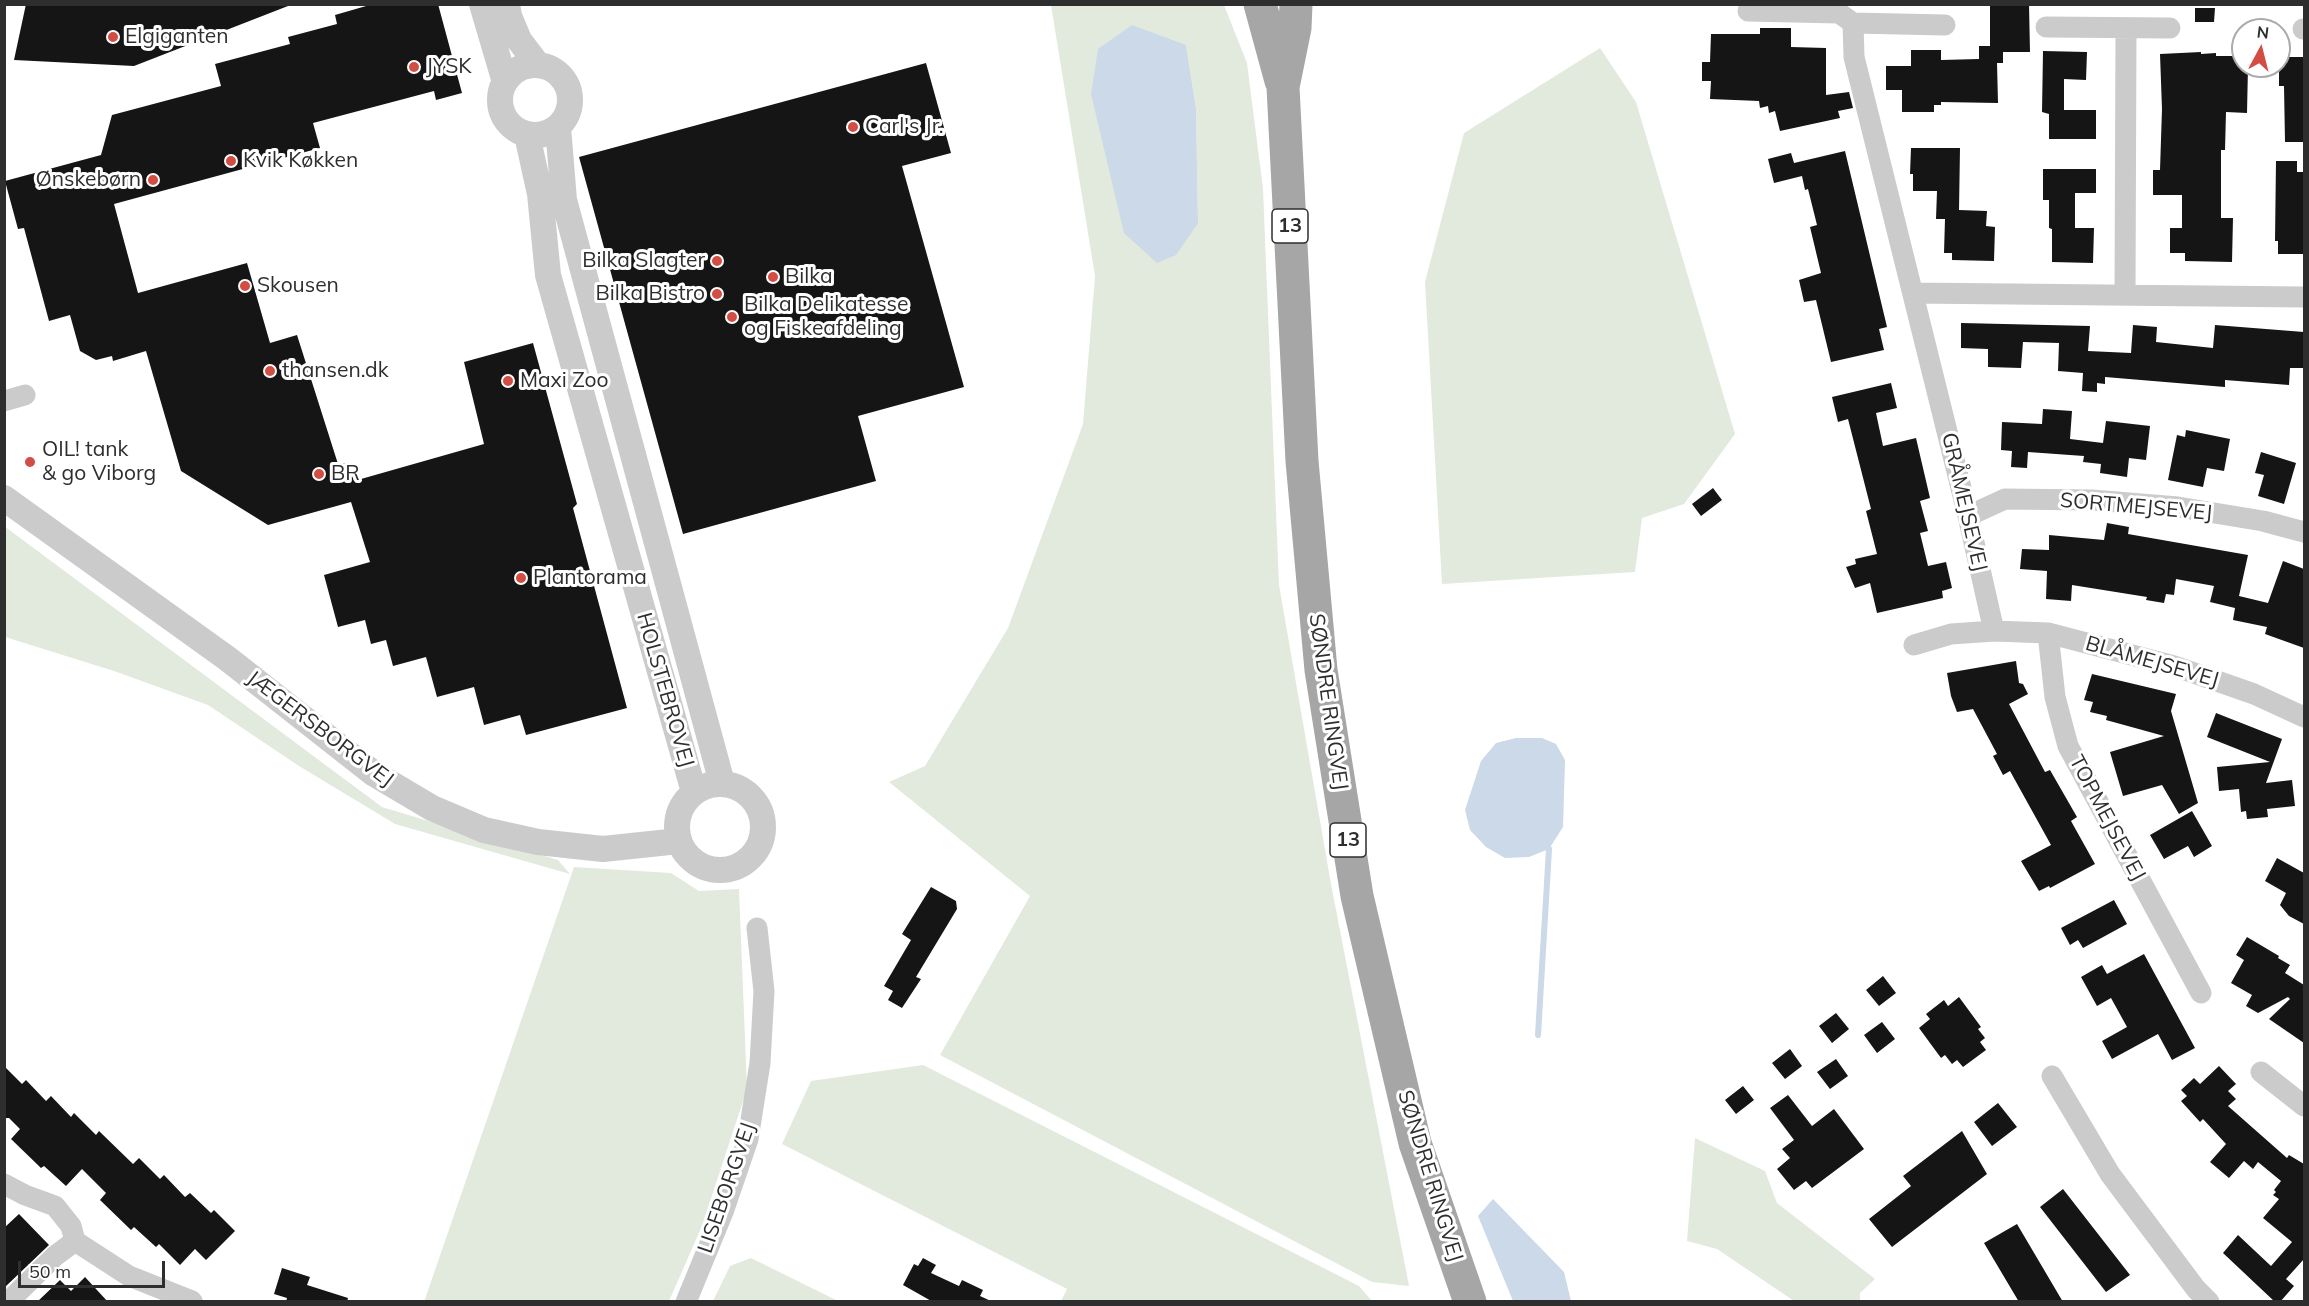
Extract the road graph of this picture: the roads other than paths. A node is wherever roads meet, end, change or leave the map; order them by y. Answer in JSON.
{"nodes":[{"id":1,"x":482,"y":4,"type":"edge"},
{"id":2,"x":507,"y":4,"type":"edge"},
{"id":3,"x":1260,"y":4,"type":"edge"},
{"id":4,"x":1296,"y":4,"type":"edge"},
{"id":5,"x":1748,"y":11,"type":"dead end"},
{"id":6,"x":1853,"y":23,"type":"junction"},
{"id":7,"x":1945,"y":25,"type":"dead end"},
{"id":8,"x":2046,"y":27,"type":"dead end"},
{"id":9,"x":2126,"y":28,"type":"junction"},
{"id":10,"x":2170,"y":28,"type":"dead end"},
{"id":11,"x":538,"y":65,"type":"junction"},
{"id":12,"x":505,"y":82,"type":"junction"},
{"id":13,"x":1283,"y":87,"type":"junction"},
{"id":14,"x":558,"y":127,"type":"junction"},
{"id":15,"x":527,"y":135,"type":"junction"},
{"id":16,"x":1913,"y":293,"type":"junction"},
{"id":17,"x":2125,"y":296,"type":"junction"},
{"id":18,"x":2304,"y":297,"type":"edge"},
{"id":19,"x":25,"y":395,"type":"dead end"},
{"id":20,"x":4,"y":401,"type":"edge"},
{"id":21,"x":4,"y":498,"type":"edge"},
{"id":22,"x":1968,"y":516,"type":"junction"},
{"id":23,"x":2304,"y":532,"type":"edge"},
{"id":24,"x":1994,"y":631,"type":"junction"},
{"id":25,"x":2048,"y":633,"type":"junction"},
{"id":26,"x":1914,"y":645,"type":"dead end"},
{"id":27,"x":2304,"y":717,"type":"edge"},
{"id":28,"x":722,"y":783,"type":"junction"},
{"id":29,"x":694,"y":792,"type":"junction"},
{"id":30,"x":679,"y":841,"type":"junction"},
{"id":31,"x":757,"y":928,"type":"dead end"},
{"id":32,"x":2201,"y":993,"type":"dead end"},
{"id":33,"x":2261,"y":1072,"type":"dead end"},
{"id":34,"x":2052,"y":1076,"type":"dead end"},
{"id":35,"x":2304,"y":1106,"type":"edge"},
{"id":36,"x":4,"y":1184,"type":"edge"},
{"id":37,"x":75,"y":1241,"type":"junction"},
{"id":38,"x":192,"y":1301,"type":"edge"},
{"id":39,"x":8,"y":1302,"type":"edge"},
{"id":40,"x":686,"y":1302,"type":"edge"},
{"id":41,"x":1470,"y":1302,"type":"edge"},
{"id":42,"x":2209,"y":1302,"type":"edge"}],
"edges":[{"from":1,"to":12,"type":"street"},
{"from":2,"to":11,"type":"street"},
{"from":3,"to":13,"type":"main road","name":"SØNDRE RINGVEJ","number":"13"},
{"from":4,"to":13,"type":"main road","name":"SØNDRE RINGVEJ","number":"13"},
{"from":5,"to":6,"type":"street"},
{"from":6,"to":7,"type":"street"},
{"from":6,"to":16,"type":"street","name":"GRÅMEJSEVEJ"},
{"from":8,"to":9,"type":"street"},
{"from":9,"to":10,"type":"street"},
{"from":9,"to":17,"type":"street"},
{"from":11,"to":12,"type":"street"},
{"from":11,"to":14,"type":"street"},
{"from":12,"to":15,"type":"street"},
{"from":13,"to":41,"type":"main road","name":"SØNDRE RINGVEJ","number":"13"},
{"from":14,"to":15,"type":"street"},
{"from":14,"to":28,"type":"street","name":"HOLSTEBROVEJ"},
{"from":15,"to":29,"type":"street","name":"HOLSTEBROVEJ"},
{"from":16,"to":17,"type":"street"},
{"from":16,"to":22,"type":"street","name":"GRÅMEJSEVEJ"},
{"from":17,"to":18,"type":"street"},
{"from":19,"to":20,"type":"street"},
{"from":21,"to":30,"type":"street","name":"JÆGERSBORGVEJ"},
{"from":22,"to":23,"type":"street","name":"SORTMEJSEVEJ"},
{"from":22,"to":24,"type":"street","name":"GRÅMEJSEVEJ"},
{"from":24,"to":25,"type":"street","name":"BLÅMEJSEVEJ"},
{"from":24,"to":26,"type":"street"},
{"from":25,"to":27,"type":"street","name":"BLÅMEJSEVEJ"},
{"from":25,"to":32,"type":"street","name":"TOPMEJSEVEJ"},
{"from":28,"to":29,"type":"street"},
{"from":28,"to":30,"type":"street"},
{"from":29,"to":30,"type":"street"},
{"from":31,"to":40,"type":"street","name":"LISEBORGVEJ"},
{"from":33,"to":35,"type":"street"},
{"from":34,"to":42,"type":"street"},
{"from":36,"to":37,"type":"street"},
{"from":37,"to":38,"type":"street"},
{"from":37,"to":39,"type":"street"}]}
